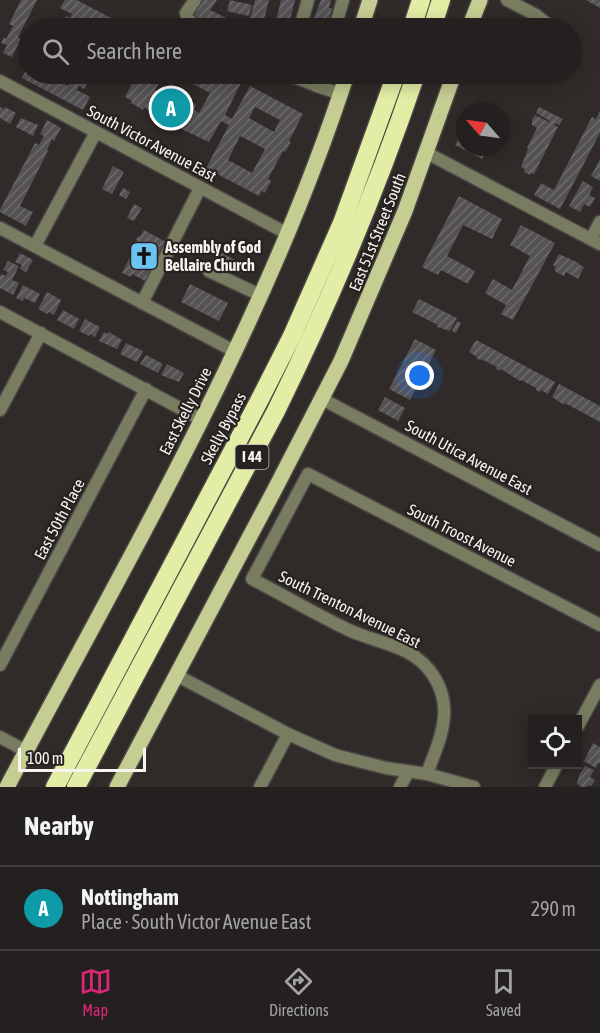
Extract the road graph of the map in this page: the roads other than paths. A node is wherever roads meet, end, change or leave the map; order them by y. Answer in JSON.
{"nodes":[{"id":1,"x":195,"y":0,"type":"edge"},
{"id":2,"x":308,"y":0,"type":"edge"},
{"id":3,"x":343,"y":0,"type":"edge"},
{"id":4,"x":370,"y":0,"type":"edge"},
{"id":5,"x":411,"y":0,"type":"edge"},
{"id":6,"x":421,"y":0,"type":"edge"},
{"id":7,"x":441,"y":0,"type":"edge"},
{"id":8,"x":480,"y":0,"type":"edge"},
{"id":9,"x":507,"y":0,"type":"edge"},
{"id":10,"x":187,"y":18,"type":"edge"},
{"id":11,"x":303,"y":18,"type":"edge"},
{"id":12,"x":338,"y":18,"type":"edge"},
{"id":13,"x":365,"y":18,"type":"edge"},
{"id":14,"x":408,"y":18,"type":"edge"},
{"id":15,"x":415,"y":18,"type":"edge"},
{"id":16,"x":435,"y":18,"type":"edge"},
{"id":17,"x":474,"y":18,"type":"edge"},
{"id":18,"x":540,"y":18,"type":"edge"},
{"id":19,"x":0,"y":81,"type":"edge"},
{"id":20,"x":312,"y":84,"type":"edge"},
{"id":21,"x":344,"y":84,"type":"edge"},
{"id":22,"x":392,"y":84,"type":"edge"},
{"id":23,"x":413,"y":84,"type":"edge"},
{"id":24,"x":451,"y":84,"type":"edge"},
{"id":25,"x":317,"y":86,"type":"joint"},
{"id":26,"x":341,"y":94,"type":"junction"},
{"id":27,"x":96,"y":132,"type":"junction"},
{"id":28,"x":427,"y":153,"type":"junction"},
{"id":29,"x":200,"y":188,"type":"junction"},
{"id":30,"x":600,"y":222,"type":"edge"},
{"id":31,"x":0,"y":228,"type":"edge"},
{"id":32,"x":288,"y":234,"type":"junction"},
{"id":33,"x":595,"y":241,"type":"edge"},
{"id":34,"x":35,"y":246,"type":"junction"},
{"id":35,"x":209,"y":271,"type":"dead end"},
{"id":36,"x":262,"y":296,"type":"junction"},
{"id":37,"x":142,"y":303,"type":"junction"},
{"id":38,"x":0,"y":312,"type":"edge"},
{"id":39,"x":41,"y":333,"type":"junction"},
{"id":40,"x":236,"y":352,"type":"junction"},
{"id":41,"x":146,"y":390,"type":"junction"},
{"id":42,"x":322,"y":399,"type":"junction"},
{"id":43,"x":0,"y":410,"type":"edge"},
{"id":44,"x":202,"y":420,"type":"junction"},
{"id":45,"x":308,"y":474,"type":"joint"},
{"id":46,"x":600,"y":544,"type":"edge"},
{"id":47,"x":600,"y":625,"type":"edge"},
{"id":48,"x":0,"y":665,"type":"edge"},
{"id":49,"x":176,"y":675,"type":"junction"},
{"id":50,"x":600,"y":685,"type":"edge"},
{"id":51,"x":582,"y":719,"type":"edge"},
{"id":52,"x":88,"y":726,"type":"junction"},
{"id":53,"x":288,"y":734,"type":"junction"},
{"id":54,"x":0,"y":737,"type":"edge"},
{"id":55,"x":26,"y":751,"type":"junction"},
{"id":56,"x":555,"y":769,"type":"edge"},
{"id":57,"x":408,"y":771,"type":"junction"},
{"id":58,"x":427,"y":774,"type":"junction"},
{"id":59,"x":7,"y":787,"type":"edge"},
{"id":60,"x":42,"y":787,"type":"edge"},
{"id":61,"x":55,"y":787,"type":"edge"},
{"id":62,"x":76,"y":787,"type":"edge"},
{"id":63,"x":117,"y":787,"type":"edge"},
{"id":64,"x":260,"y":787,"type":"edge"},
{"id":65,"x":400,"y":787,"type":"edge"},
{"id":66,"x":474,"y":787,"type":"edge"},
{"id":67,"x":545,"y":787,"type":"edge"}],
"edges":[{"from":1,"to":10,"type":"street"},
{"from":2,"to":11,"type":"street"},
{"from":3,"to":12,"type":"street"},
{"from":4,"to":13,"type":"main road"},
{"from":5,"to":14,"type":"highway"},
{"from":6,"to":15,"type":"highway"},
{"from":7,"to":16,"type":"highway"},
{"from":8,"to":17,"type":"main road"},
{"from":9,"to":18,"type":"street"},
{"from":19,"to":27,"type":"street","name":"South Victor Avenue East"},
{"from":20,"to":25,"type":"street"},
{"from":21,"to":26,"type":"main road","name":"East Skelly Drive"},
{"from":22,"to":52,"type":"highway","name":"Skelly Bypass","number":"I 44"},
{"from":23,"to":62,"type":"highway","number":"I 44"},
{"from":24,"to":28,"type":"main road","name":"East 51st Street South"},
{"from":25,"to":26,"type":"street"},
{"from":26,"to":32,"type":"main road","name":"East Skelly Drive"},
{"from":27,"to":29,"type":"street","name":"South Victor Avenue East"},
{"from":27,"to":34,"type":"street"},
{"from":28,"to":33,"type":"street"},
{"from":28,"to":42,"type":"main road","name":"East 51st Street South"},
{"from":29,"to":32,"type":"street","name":"South Victor Avenue East"},
{"from":29,"to":37,"type":"street"},
{"from":30,"to":33,"type":"street"},
{"from":31,"to":34,"type":"street"},
{"from":32,"to":36,"type":"main road","name":"East Skelly Drive"},
{"from":34,"to":37,"type":"street"},
{"from":35,"to":36,"type":"street"},
{"from":36,"to":40,"type":"main road","name":"East Skelly Drive"},
{"from":37,"to":40,"type":"street"},
{"from":38,"to":39,"type":"street"},
{"from":39,"to":41,"type":"street"},
{"from":39,"to":43,"type":"street"},
{"from":40,"to":44,"type":"main road","name":"East Skelly Drive"},
{"from":41,"to":44,"type":"street"},
{"from":41,"to":48,"type":"street","name":"East 50th Place"},
{"from":42,"to":46,"type":"street","name":"South Utica Avenue East"},
{"from":42,"to":49,"type":"main road"},
{"from":44,"to":55,"type":"main road","name":"East Skelly Drive"},
{"from":45,"to":47,"type":"street","name":"South Troost Avenue"},
{"from":45,"to":58,"type":"street","name":"South Trenton Avenue East"},
{"from":49,"to":53,"type":"street"},
{"from":49,"to":63,"type":"main road"},
{"from":50,"to":51,"type":"street"},
{"from":52,"to":60,"type":"highway"},
{"from":52,"to":61,"type":"highway","name":"Skelly Bypass","number":"I 44"},
{"from":53,"to":57,"type":"street"},
{"from":53,"to":64,"type":"street"},
{"from":54,"to":55,"type":"street"},
{"from":55,"to":59,"type":"main road","name":"East Skelly Drive"},
{"from":56,"to":67,"type":"street"},
{"from":57,"to":58,"type":"street"},
{"from":57,"to":65,"type":"street"},
{"from":58,"to":66,"type":"street"}]}
